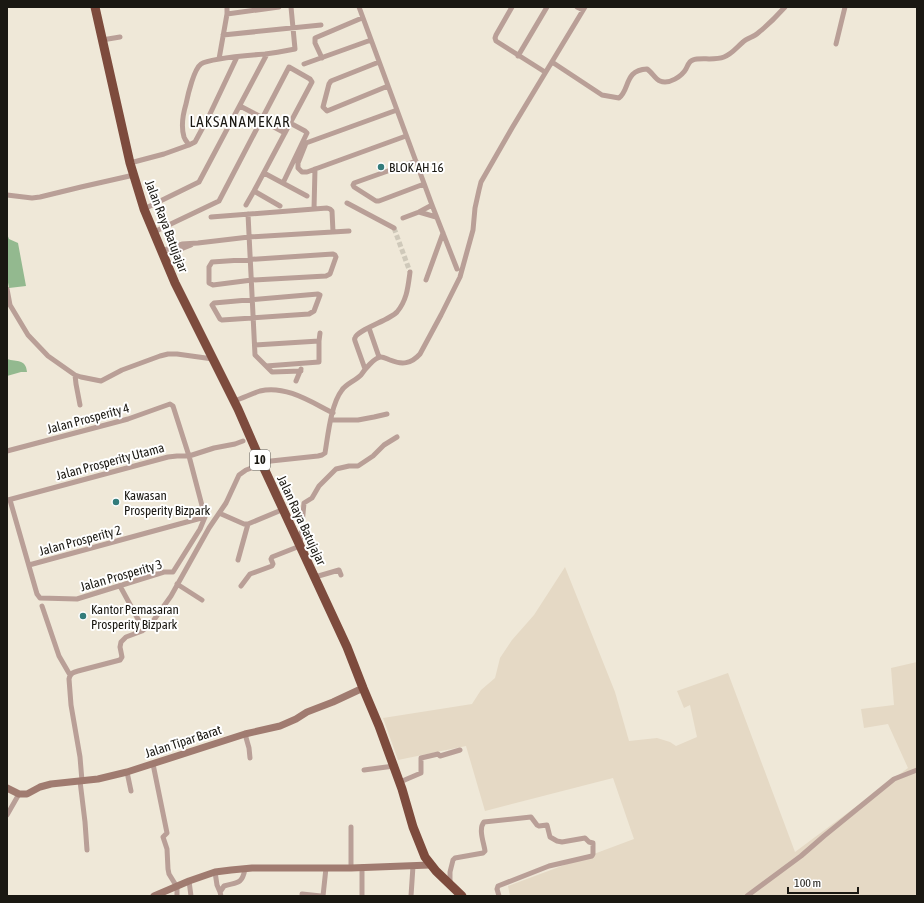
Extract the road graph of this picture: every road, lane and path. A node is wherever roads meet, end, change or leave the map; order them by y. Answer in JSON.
{"nodes":[{"id":1,"x":95,"y":7,"type":"edge"},
{"id":2,"x":227,"y":7,"type":"edge"},
{"id":3,"x":280,"y":7,"type":"edge"},
{"id":4,"x":291,"y":7,"type":"edge"},
{"id":5,"x":359,"y":7,"type":"edge"},
{"id":6,"x":512,"y":7,"type":"edge"},
{"id":7,"x":547,"y":7,"type":"edge"},
{"id":8,"x":577,"y":7,"type":"edge"},
{"id":9,"x":785,"y":7,"type":"edge"},
{"id":10,"x":845,"y":7,"type":"edge"},
{"id":11,"x":584,"y":8,"type":"edge"},
{"id":12,"x":227,"y":14,"type":"junction"},
{"id":13,"x":362,"y":18,"type":"junction"},
{"id":14,"x":321,"y":25,"type":"dead end"},
{"id":15,"x":294,"y":28,"type":"junction"},
{"id":16,"x":223,"y":35,"type":"junction"},
{"id":17,"x":120,"y":37,"type":"dead end"},
{"id":18,"x":102,"y":40,"type":"junction"},
{"id":19,"x":371,"y":40,"type":"junction"},
{"id":20,"x":836,"y":44,"type":"dead end"},
{"id":21,"x":267,"y":54,"type":"junction"},
{"id":22,"x":518,"y":56,"type":"junction"},
{"id":23,"x":237,"y":57,"type":"junction"},
{"id":24,"x":322,"y":58,"type":"junction"},
{"id":25,"x":219,"y":59,"type":"junction"},
{"id":26,"x":379,"y":62,"type":"junction"},
{"id":27,"x":552,"y":62,"type":"junction"},
{"id":28,"x":304,"y":64,"type":"dead end"},
{"id":29,"x":545,"y":72,"type":"junction"},
{"id":30,"x":388,"y":86,"type":"junction"},
{"id":31,"x":240,"y":106,"type":"junction"},
{"id":32,"x":397,"y":110,"type":"junction"},
{"id":33,"x":209,"y":116,"type":"junction"},
{"id":34,"x":262,"y":119,"type":"junction"},
{"id":35,"x":290,"y":123,"type":"junction"},
{"id":36,"x":230,"y":126,"type":"junction"},
{"id":37,"x":285,"y":133,"type":"junction"},
{"id":38,"x":406,"y":136,"type":"junction"},
{"id":39,"x":189,"y":145,"type":"junction"},
{"id":40,"x":416,"y":161,"type":"junction"},
{"id":41,"x":130,"y":163,"type":"junction"},
{"id":42,"x":315,"y":169,"type":"junction"},
{"id":43,"x":264,"y":173,"type":"junction"},
{"id":44,"x":134,"y":175,"type":"junction"},
{"id":45,"x":284,"y":183,"type":"junction"},
{"id":46,"x":424,"y":184,"type":"junction"},
{"id":47,"x":254,"y":191,"type":"junction"},
{"id":48,"x":7,"y":195,"type":"edge"},
{"id":49,"x":307,"y":196,"type":"dead end"},
{"id":50,"x":347,"y":203,"type":"dead end"},
{"id":51,"x":246,"y":205,"type":"dead end"},
{"id":52,"x":432,"y":205,"type":"junction"},
{"id":53,"x":280,"y":206,"type":"dead end"},
{"id":54,"x":144,"y":209,"type":"junction"},
{"id":55,"x":314,"y":209,"type":"junction"},
{"id":56,"x":419,"y":212,"type":"junction"},
{"id":57,"x":248,"y":214,"type":"junction"},
{"id":58,"x":211,"y":217,"type":"dead end"},
{"id":59,"x":436,"y":217,"type":"junction"},
{"id":60,"x":402,"y":218,"type":"dead end"},
{"id":61,"x":394,"y":228,"type":"tunnel mouth"},
{"id":62,"x":349,"y":231,"type":"dead end"},
{"id":63,"x":154,"y":232,"type":"junction"},
{"id":64,"x":333,"y":232,"type":"junction"},
{"id":65,"x":443,"y":233,"type":"junction"},
{"id":66,"x":249,"y":237,"type":"junction"},
{"id":67,"x":162,"y":254,"type":"junction"},
{"id":68,"x":250,"y":260,"type":"junction"},
{"id":69,"x":457,"y":269,"type":"dead end"},
{"id":70,"x":410,"y":272,"type":"tunnel mouth"},
{"id":71,"x":252,"y":280,"type":"junction"},
{"id":72,"x":426,"y":280,"type":"dead end"},
{"id":73,"x":7,"y":289,"type":"edge"},
{"id":74,"x":253,"y":300,"type":"junction"},
{"id":75,"x":253,"y":318,"type":"junction"},
{"id":76,"x":369,"y":328,"type":"junction"},
{"id":77,"x":320,"y":333,"type":"dead end"},
{"id":78,"x":319,"y":341,"type":"junction"},
{"id":79,"x":255,"y":345,"type":"junction"},
{"id":80,"x":379,"y":357,"type":"junction"},
{"id":81,"x":214,"y":359,"type":"junction"},
{"id":82,"x":304,"y":363,"type":"junction"},
{"id":83,"x":266,"y":366,"type":"junction"},
{"id":84,"x":366,"y":369,"type":"junction"},
{"id":85,"x":301,"y":371,"type":"junction"},
{"id":86,"x":75,"y":374,"type":"junction"},
{"id":87,"x":296,"y":381,"type":"dead end"},
{"id":88,"x":234,"y":401,"type":"junction"},
{"id":89,"x":80,"y":405,"type":"dead end"},
{"id":90,"x":332,"y":413,"type":"junction"},
{"id":91,"x":387,"y":414,"type":"dead end"},
{"id":92,"x":331,"y":420,"type":"junction"},
{"id":93,"x":397,"y":437,"type":"dead end"},
{"id":94,"x":243,"y":441,"type":"dead end"},
{"id":95,"x":7,"y":451,"type":"edge"},
{"id":96,"x":189,"y":456,"type":"junction"},
{"id":97,"x":262,"y":464,"type":"junction"},
{"id":98,"x":9,"y":500,"type":"edge"},
{"id":99,"x":284,"y":509,"type":"junction"},
{"id":100,"x":219,"y":513,"type":"junction"},
{"id":101,"x":205,"y":518,"type":"junction"},
{"id":102,"x":248,"y":524,"type":"junction"},
{"id":103,"x":300,"y":546,"type":"junction"},
{"id":104,"x":238,"y":560,"type":"dead end"},
{"id":105,"x":30,"y":565,"type":"junction"},
{"id":106,"x":341,"y":575,"type":"dead end"},
{"id":107,"x":315,"y":577,"type":"junction"},
{"id":108,"x":177,"y":584,"type":"junction"},
{"id":109,"x":120,"y":586,"type":"junction"},
{"id":110,"x":241,"y":586,"type":"dead end"},
{"id":111,"x":202,"y":600,"type":"dead end"},
{"id":112,"x":42,"y":606,"type":"dead end"},
{"id":113,"x":139,"y":621,"type":"dead end"},
{"id":114,"x":70,"y":675,"type":"junction"},
{"id":115,"x":363,"y":688,"type":"junction"},
{"id":116,"x":246,"y":734,"type":"junction"},
{"id":117,"x":460,"y":750,"type":"dead end"},
{"id":118,"x":250,"y":758,"type":"dead end"},
{"id":119,"x":153,"y":764,"type":"junction"},
{"id":120,"x":394,"y":766,"type":"junction"},
{"id":121,"x":364,"y":770,"type":"dead end"},
{"id":122,"x":917,"y":770,"type":"edge"},
{"id":123,"x":127,"y":772,"type":"junction"},
{"id":124,"x":81,"y":781,"type":"junction"},
{"id":125,"x":400,"y":782,"type":"junction"},
{"id":126,"x":7,"y":788,"type":"edge"},
{"id":127,"x":131,"y":791,"type":"dead end"},
{"id":128,"x":19,"y":794,"type":"junction"},
{"id":129,"x":7,"y":815,"type":"edge"},
{"id":130,"x":351,"y":827,"type":"dead end"},
{"id":131,"x":86,"y":850,"type":"dead end"},
{"id":132,"x":430,"y":865,"type":"junction"},
{"id":133,"x":413,"y":866,"type":"junction"},
{"id":134,"x":362,"y":867,"type":"junction"},
{"id":135,"x":326,"y":868,"type":"junction"},
{"id":136,"x":351,"y":868,"type":"junction"},
{"id":137,"x":245,"y":869,"type":"junction"},
{"id":138,"x":215,"y":872,"type":"junction"},
{"id":139,"x":189,"y":881,"type":"junction"},
{"id":140,"x":450,"y":884,"type":"junction"},
{"id":141,"x":177,"y":887,"type":"junction"},
{"id":142,"x":220,"y":894,"type":"edge"},
{"id":143,"x":302,"y":894,"type":"dead end"},
{"id":144,"x":154,"y":896,"type":"edge"},
{"id":145,"x":177,"y":896,"type":"edge"},
{"id":146,"x":191,"y":896,"type":"edge"},
{"id":147,"x":322,"y":896,"type":"edge"},
{"id":148,"x":362,"y":896,"type":"edge"},
{"id":149,"x":411,"y":896,"type":"edge"},
{"id":150,"x":462,"y":896,"type":"edge"},
{"id":151,"x":499,"y":896,"type":"edge"},
{"id":152,"x":747,"y":896,"type":"edge"}],
"edges":[{"from":1,"to":18,"type":"highway","name":"Jalan Raya Batujajar","number":"10"},
{"from":2,"to":12,"type":"street"},
{"from":3,"to":12,"type":"street"},
{"from":4,"to":15,"type":"street"},
{"from":5,"to":13,"type":"street"},
{"from":6,"to":22,"type":"street"},
{"from":7,"to":22,"type":"street"},
{"from":8,"to":11,"type":"street"},
{"from":9,"to":27,"type":"street"},
{"from":10,"to":20,"type":"street"},
{"from":11,"to":27,"type":"street"},
{"from":12,"to":16,"type":"street"},
{"from":13,"to":19,"type":"street"},
{"from":13,"to":24,"type":"street"},
{"from":14,"to":15,"type":"street"},
{"from":15,"to":16,"type":"street"},
{"from":15,"to":21,"type":"street"},
{"from":16,"to":25,"type":"street"},
{"from":17,"to":18,"type":"street"},
{"from":18,"to":41,"type":"highway","name":"Jalan Raya Batujajar","number":"10"},
{"from":19,"to":24,"type":"street"},
{"from":19,"to":26,"type":"street"},
{"from":21,"to":23,"type":"street"},
{"from":21,"to":31,"type":"street"},
{"from":22,"to":29,"type":"street"},
{"from":23,"to":25,"type":"street"},
{"from":23,"to":33,"type":"street"},
{"from":24,"to":28,"type":"street"},
{"from":25,"to":39,"type":"street"},
{"from":26,"to":30,"type":"street"},
{"from":26,"to":30,"type":"street"},
{"from":27,"to":29,"type":"street"},
{"from":29,"to":80,"type":"street"},
{"from":30,"to":32,"type":"street"},
{"from":31,"to":34,"type":"street"},
{"from":31,"to":36,"type":"street"},
{"from":32,"to":38,"type":"street"},
{"from":32,"to":42,"type":"street"},
{"from":33,"to":36,"type":"street"},
{"from":33,"to":39,"type":"street"},
{"from":34,"to":35,"type":"street"},
{"from":34,"to":37,"type":"street"},
{"from":34,"to":63,"type":"street"},
{"from":35,"to":37,"type":"street"},
{"from":35,"to":45,"type":"street"},
{"from":36,"to":54,"type":"street"},
{"from":37,"to":43,"type":"street"},
{"from":38,"to":40,"type":"street"},
{"from":38,"to":42,"type":"street"},
{"from":39,"to":41,"type":"street"},
{"from":40,"to":46,"type":"street"},
{"from":40,"to":46,"type":"street"},
{"from":41,"to":44,"type":"highway","name":"Jalan Raya Batujajar","number":"10"},
{"from":42,"to":55,"type":"street"},
{"from":43,"to":45,"type":"street"},
{"from":43,"to":47,"type":"street"},
{"from":44,"to":48,"type":"street"},
{"from":44,"to":54,"type":"highway","name":"Jalan Raya Batujajar","number":"10"},
{"from":45,"to":49,"type":"street"},
{"from":46,"to":52,"type":"street"},
{"from":47,"to":51,"type":"street"},
{"from":47,"to":53,"type":"street"},
{"from":50,"to":61,"type":"street"},
{"from":52,"to":56,"type":"street"},
{"from":52,"to":59,"type":"street"},
{"from":54,"to":63,"type":"highway","name":"Jalan Raya Batujajar","number":"10"},
{"from":55,"to":57,"type":"street"},
{"from":55,"to":64,"type":"street"},
{"from":56,"to":59,"type":"street"},
{"from":56,"to":60,"type":"street"},
{"from":57,"to":58,"type":"street"},
{"from":57,"to":66,"type":"street"},
{"from":59,"to":65,"type":"street"},
{"from":62,"to":64,"type":"street"},
{"from":63,"to":67,"type":"highway","name":"Jalan Raya Batujajar","number":"10"},
{"from":64,"to":66,"type":"street"},
{"from":65,"to":69,"type":"street"},
{"from":65,"to":72,"type":"street"},
{"from":66,"to":67,"type":"street"},
{"from":66,"to":68,"type":"street"},
{"from":67,"to":81,"type":"highway","name":"Jalan Raya Batujajar","number":"10"},
{"from":68,"to":71,"type":"street"},
{"from":68,"to":71,"type":"street"},
{"from":68,"to":71,"type":"street"},
{"from":70,"to":76,"type":"street"},
{"from":71,"to":74,"type":"street"},
{"from":73,"to":86,"type":"street"},
{"from":74,"to":75,"type":"street"},
{"from":74,"to":75,"type":"street"},
{"from":74,"to":75,"type":"street"},
{"from":75,"to":79,"type":"street"},
{"from":76,"to":80,"type":"street"},
{"from":76,"to":84,"type":"street"},
{"from":77,"to":78,"type":"street"},
{"from":78,"to":79,"type":"street"},
{"from":78,"to":82,"type":"street"},
{"from":79,"to":83,"type":"street"},
{"from":80,"to":84,"type":"street"},
{"from":81,"to":86,"type":"street"},
{"from":81,"to":88,"type":"highway","name":"Jalan Raya Batujajar","number":"10"},
{"from":82,"to":83,"type":"street"},
{"from":82,"to":85,"type":"street"},
{"from":83,"to":85,"type":"street"},
{"from":84,"to":90,"type":"street"},
{"from":85,"to":87,"type":"street"},
{"from":86,"to":89,"type":"street"},
{"from":88,"to":90,"type":"street"},
{"from":88,"to":97,"type":"highway","name":"Jalan Raya Batujajar","number":"10"},
{"from":90,"to":92,"type":"street"},
{"from":91,"to":92,"type":"street"},
{"from":92,"to":97,"type":"street"},
{"from":93,"to":103,"type":"street"},
{"from":94,"to":96,"type":"street","name":"Jalan Prosperity Utama"},
{"from":95,"to":96,"type":"street","name":"Jalan Prosperity 4"},
{"from":96,"to":98,"type":"street","name":"Jalan Prosperity Utama"},
{"from":96,"to":101,"type":"street"},
{"from":97,"to":99,"type":"highway","name":"Jalan Raya Batujajar","number":"10"},
{"from":97,"to":100,"type":"street"},
{"from":98,"to":105,"type":"street"},
{"from":99,"to":102,"type":"street"},
{"from":99,"to":103,"type":"highway","name":"Jalan Raya Batujajar","number":"10"},
{"from":100,"to":102,"type":"street"},
{"from":100,"to":108,"type":"street"},
{"from":101,"to":105,"type":"street","name":"Jalan Prosperity 2"},
{"from":101,"to":109,"type":"street","name":"Jalan Prosperity 3"},
{"from":102,"to":104,"type":"street"},
{"from":103,"to":107,"type":"highway","name":"Jalan Raya Batujajar","number":"10"},
{"from":103,"to":110,"type":"street"},
{"from":105,"to":109,"type":"street","name":"Jalan Prosperity 3"},
{"from":106,"to":107,"type":"street"},
{"from":107,"to":115,"type":"highway","name":"Jalan Raya Batujajar","number":"10"},
{"from":108,"to":111,"type":"street"},
{"from":108,"to":114,"type":"street"},
{"from":109,"to":113,"type":"street"},
{"from":112,"to":114,"type":"street"},
{"from":114,"to":124,"type":"street"},
{"from":115,"to":116,"type":"street","name":"Jalan Tipar Barat"},
{"from":115,"to":120,"type":"highway","name":"Jalan Raya Batujajar","number":"10"},
{"from":116,"to":118,"type":"street"},
{"from":116,"to":119,"type":"street","name":"Jalan Tipar Barat"},
{"from":117,"to":125,"type":"street"},
{"from":119,"to":123,"type":"street","name":"Jalan Tipar Barat"},
{"from":119,"to":141,"type":"street"},
{"from":120,"to":121,"type":"street"},
{"from":120,"to":125,"type":"highway","name":"Jalan Raya Batujajar","number":"10"},
{"from":122,"to":152,"type":"street"},
{"from":123,"to":124,"type":"street","name":"Jalan Tipar Barat"},
{"from":123,"to":127,"type":"street"},
{"from":124,"to":128,"type":"street","name":"Jalan Tipar Barat"},
{"from":124,"to":131,"type":"street"},
{"from":125,"to":132,"type":"highway","name":"Jalan Raya Batujajar","number":"10"},
{"from":126,"to":128,"type":"street"},
{"from":128,"to":129,"type":"street"},
{"from":130,"to":136,"type":"street"},
{"from":132,"to":133,"type":"street"},
{"from":132,"to":140,"type":"highway","name":"Jalan Raya Batujajar","number":"10"},
{"from":133,"to":134,"type":"street"},
{"from":133,"to":149,"type":"street"},
{"from":134,"to":136,"type":"street"},
{"from":134,"to":148,"type":"street"},
{"from":135,"to":136,"type":"street"},
{"from":135,"to":137,"type":"street"},
{"from":135,"to":147,"type":"street"},
{"from":137,"to":138,"type":"street"},
{"from":137,"to":142,"type":"street"},
{"from":138,"to":139,"type":"street"},
{"from":138,"to":142,"type":"street"},
{"from":139,"to":141,"type":"street"},
{"from":139,"to":146,"type":"street"},
{"from":140,"to":150,"type":"highway","name":"Jalan Raya Batujajar","number":"10"},
{"from":140,"to":151,"type":"street"},
{"from":141,"to":144,"type":"street"},
{"from":141,"to":145,"type":"street"},
{"from":143,"to":147,"type":"street"}]}
